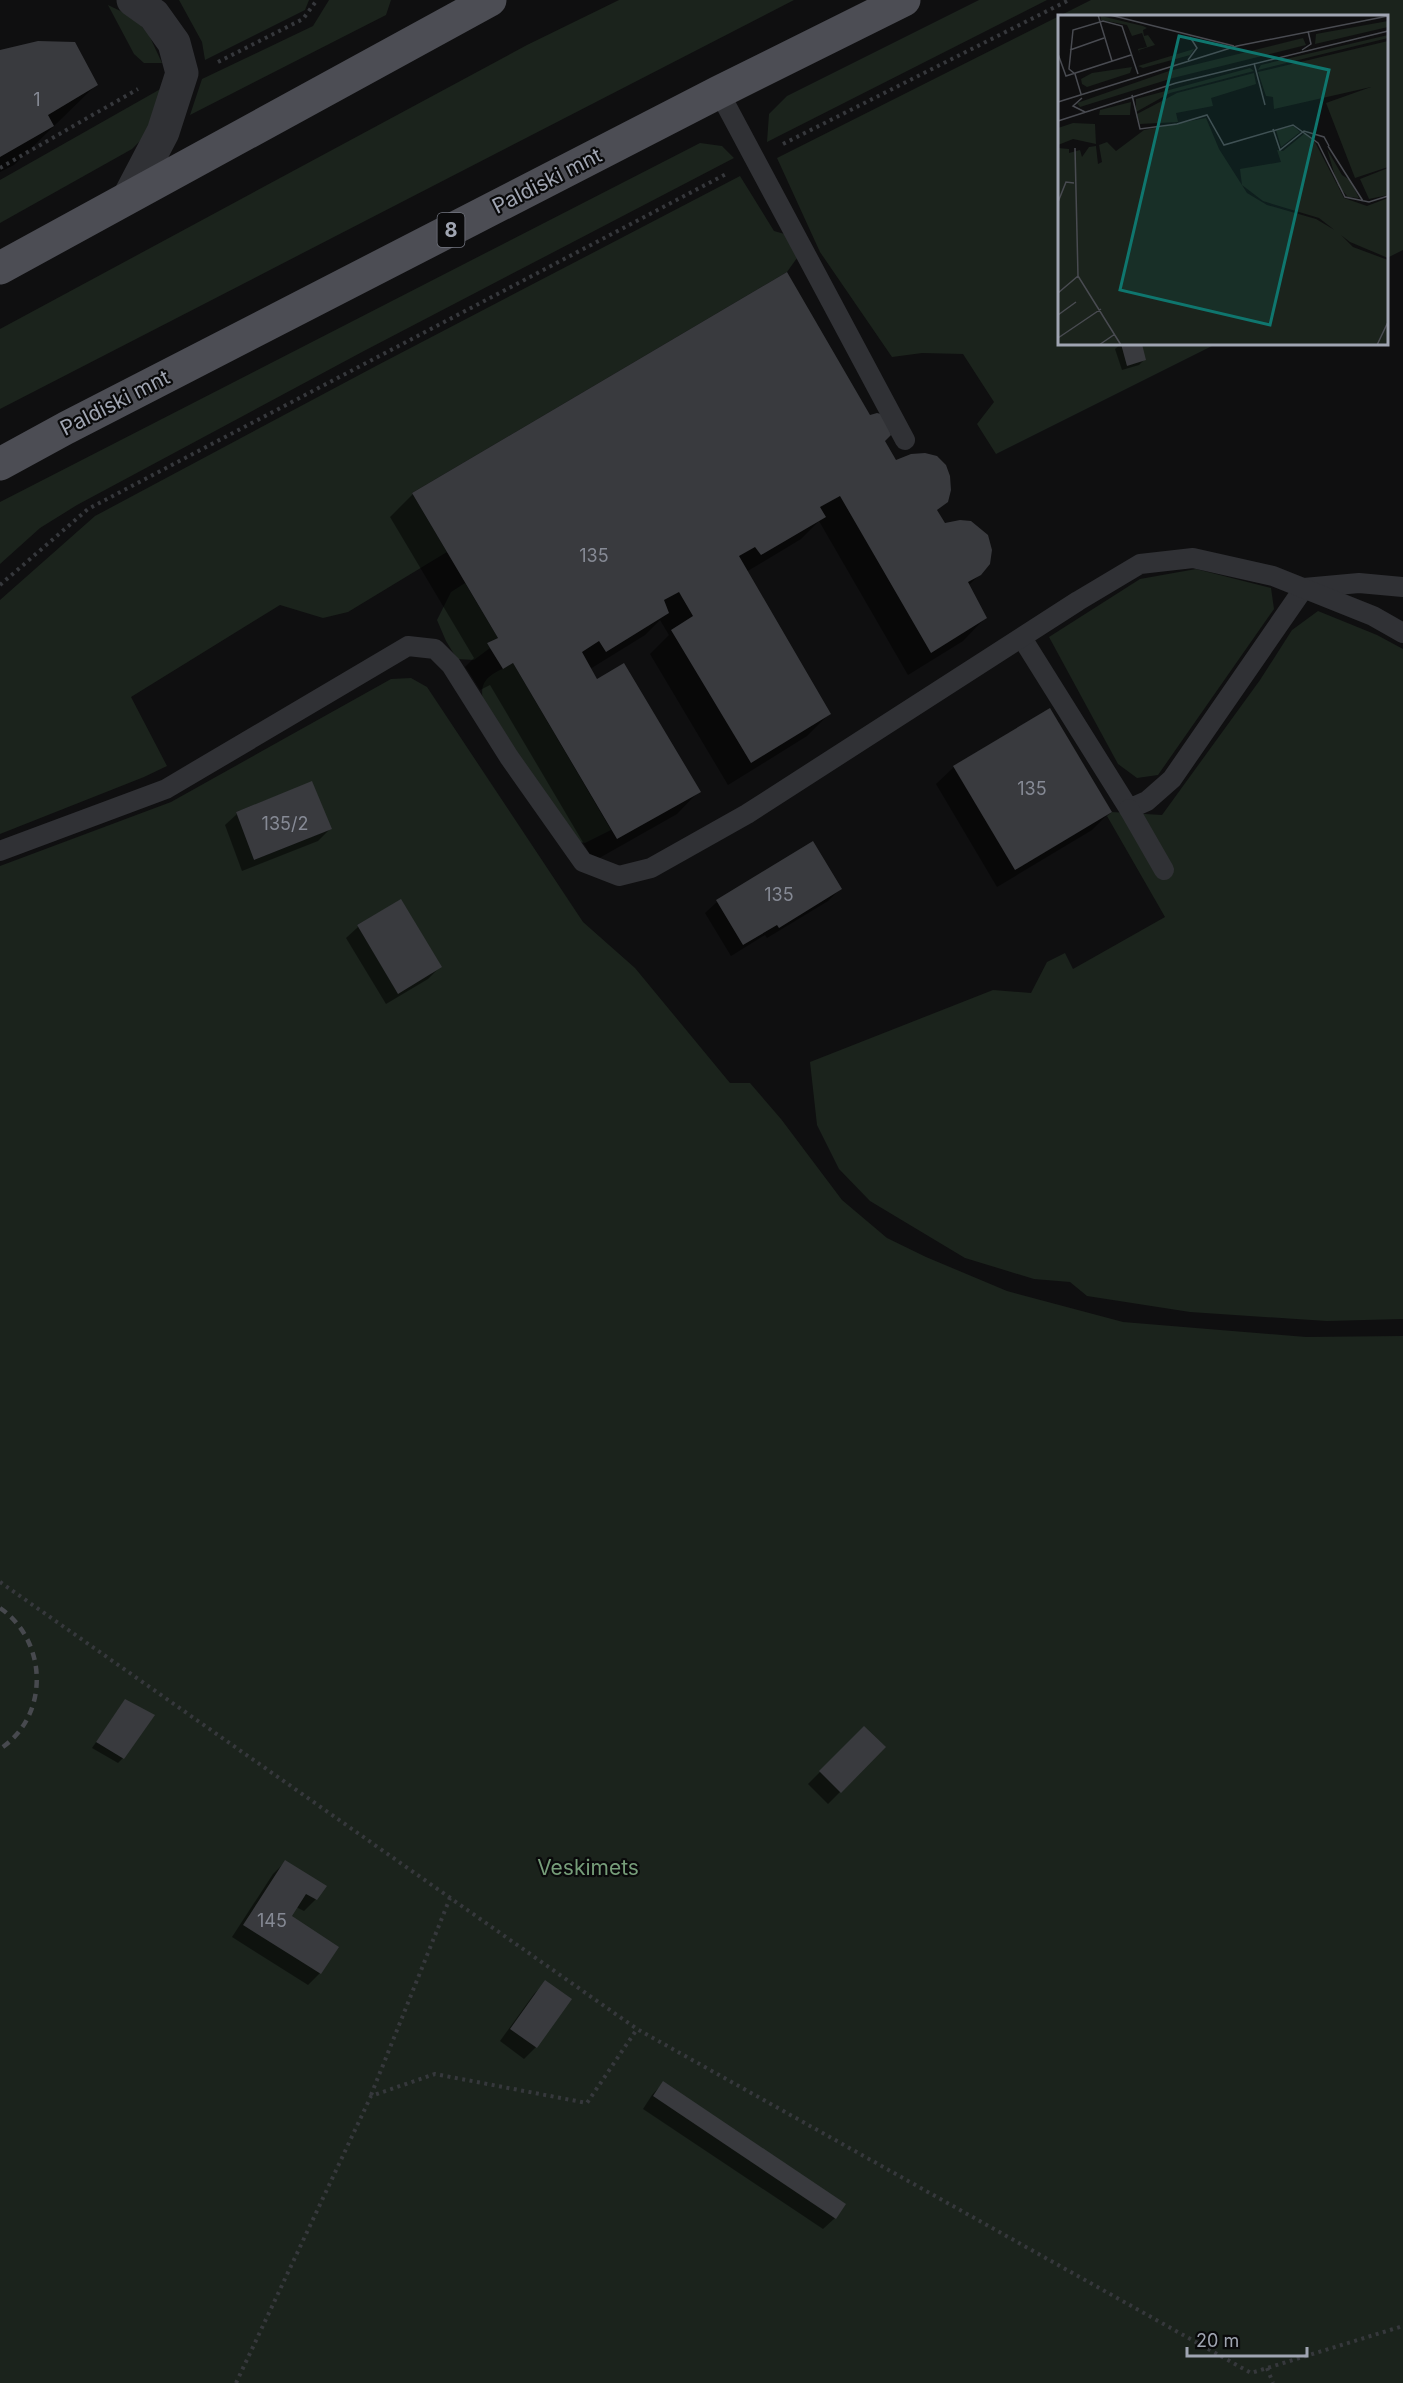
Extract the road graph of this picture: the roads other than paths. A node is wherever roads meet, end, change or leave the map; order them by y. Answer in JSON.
{"nodes":[{"id":1,"x":133,"y":0,"type":"edge"},
{"id":2,"x":490,"y":0,"type":"edge"},
{"id":3,"x":904,"y":0,"type":"edge"},
{"id":4,"x":719,"y":92,"type":"junction"},
{"id":5,"x":130,"y":195,"type":"junction"},
{"id":6,"x":0,"y":268,"type":"edge"},
{"id":7,"x":905,"y":440,"type":"dead end"},
{"id":8,"x":0,"y":464,"type":"edge"},
{"id":9,"x":1403,"y":587,"type":"edge"},
{"id":10,"x":1304,"y":588,"type":"junction"},
{"id":11,"x":1403,"y":633,"type":"edge"},
{"id":12,"x":1022,"y":638,"type":"junction"},
{"id":13,"x":1129,"y":809,"type":"junction"},
{"id":14,"x":0,"y":851,"type":"edge"},
{"id":15,"x":1164,"y":870,"type":"dead end"}],
"edges":[{"from":1,"to":5,"type":"street"},
{"from":2,"to":5,"type":"main road"},
{"from":3,"to":4,"type":"main road","name":"Paldiski mnt","number":"8"},
{"from":4,"to":7,"type":"lane"},
{"from":4,"to":8,"type":"main road","name":"Paldiski mnt","number":"8"},
{"from":5,"to":6,"type":"main road"},
{"from":9,"to":10,"type":"lane"},
{"from":10,"to":11,"type":"lane"},
{"from":10,"to":12,"type":"lane"},
{"from":10,"to":13,"type":"lane"},
{"from":12,"to":13,"type":"lane"},
{"from":12,"to":14,"type":"lane"},
{"from":13,"to":15,"type":"lane"}]}
